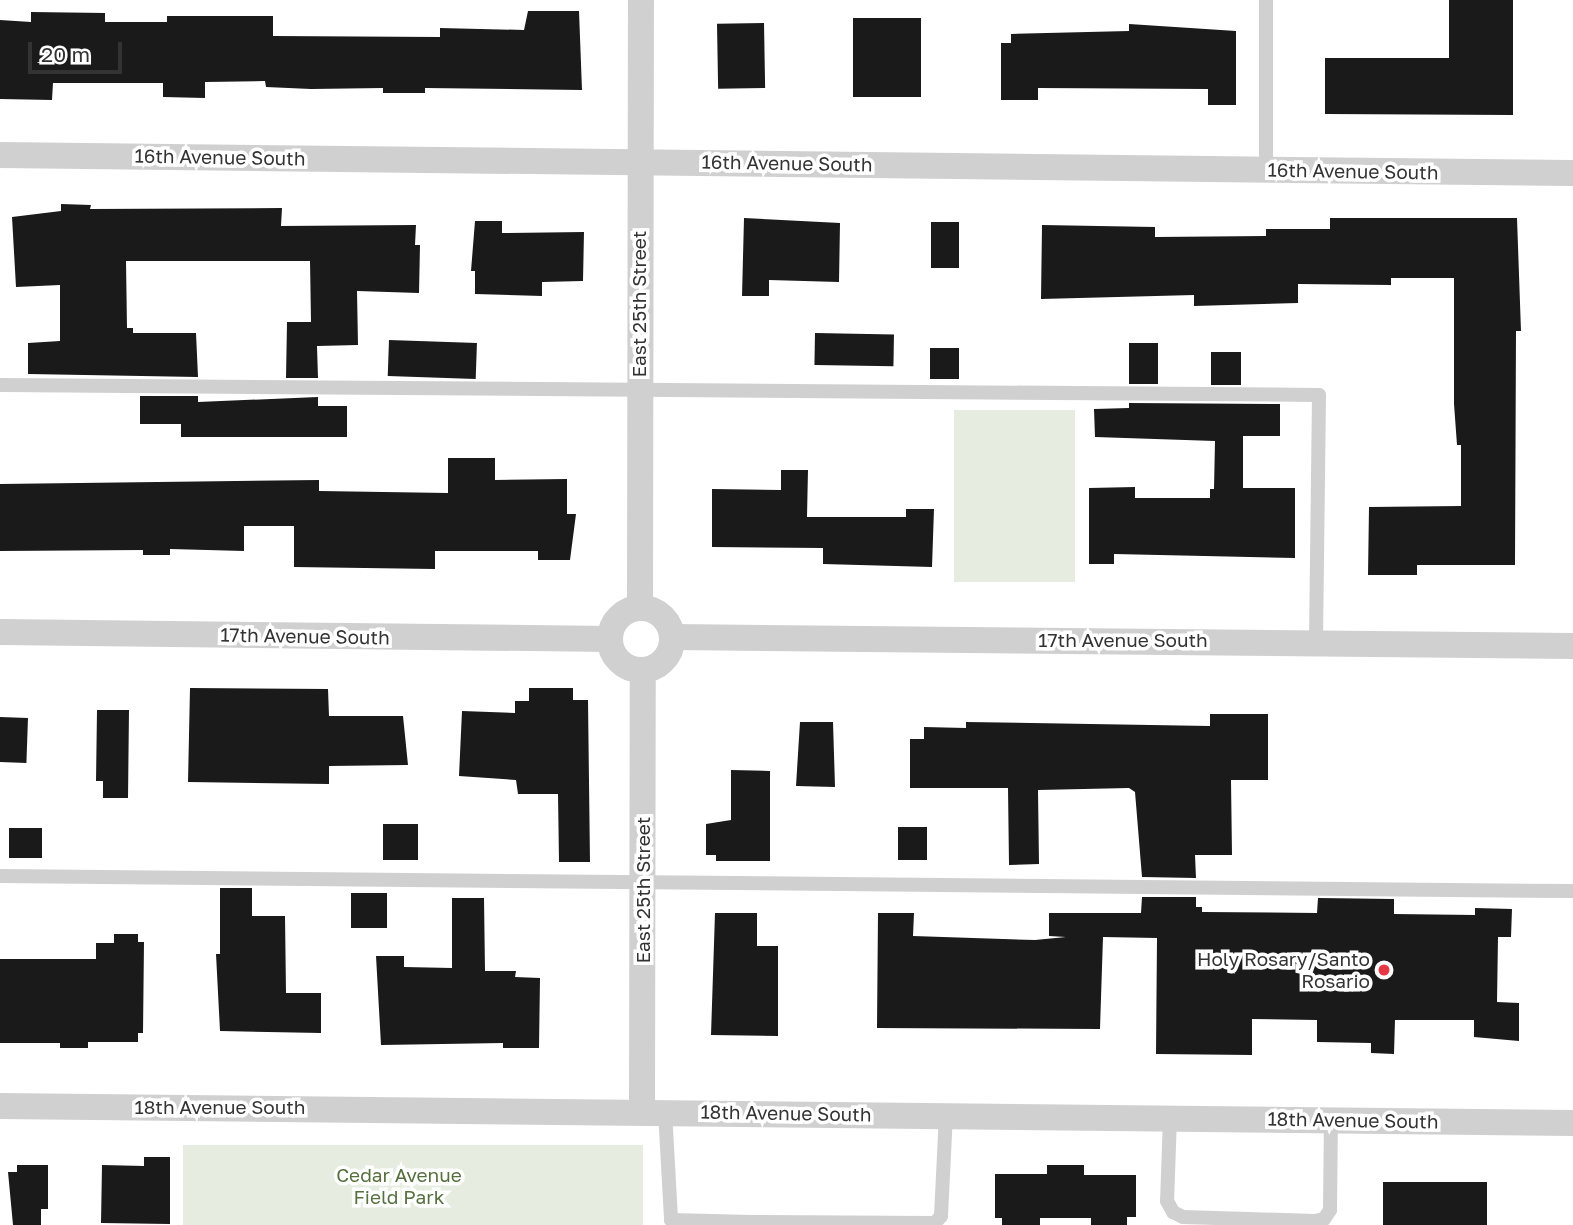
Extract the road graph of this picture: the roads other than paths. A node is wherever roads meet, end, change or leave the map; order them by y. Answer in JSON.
{"nodes":[{"id":1,"x":641,"y":0,"type":"edge"},
{"id":2,"x":1266,"y":0,"type":"edge"},
{"id":3,"x":0,"y":155,"type":"edge"},
{"id":4,"x":639,"y":161,"type":"junction"},
{"id":5,"x":1266,"y":170,"type":"junction"},
{"id":6,"x":1573,"y":173,"type":"edge"},
{"id":7,"x":0,"y":385,"type":"edge"},
{"id":8,"x":638,"y":393,"type":"junction"},
{"id":9,"x":640,"y":607,"type":"junction"},
{"id":10,"x":0,"y":632,"type":"edge"},
{"id":11,"x":673,"y":637,"type":"junction"},
{"id":12,"x":610,"y":639,"type":"junction"},
{"id":13,"x":1316,"y":641,"type":"junction"},
{"id":14,"x":1573,"y":646,"type":"edge"},
{"id":15,"x":643,"y":670,"type":"junction"},
{"id":16,"x":0,"y":876,"type":"edge"},
{"id":17,"x":643,"y":879,"type":"junction"},
{"id":18,"x":1573,"y":891,"type":"edge"},
{"id":19,"x":0,"y":1106,"type":"edge"},
{"id":20,"x":654,"y":1111,"type":"junction"},
{"id":21,"x":946,"y":1114,"type":"junction"},
{"id":22,"x":1170,"y":1117,"type":"junction"},
{"id":23,"x":1331,"y":1119,"type":"junction"},
{"id":24,"x":1573,"y":1123,"type":"edge"}],
"edges":[{"from":1,"to":4,"type":"street","name":"East 25th Street"},
{"from":2,"to":5,"type":"lane"},
{"from":3,"to":4,"type":"street","name":"16th Avenue South"},
{"from":4,"to":5,"type":"street","name":"16th Avenue South"},
{"from":4,"to":8,"type":"street","name":"East 25th Street"},
{"from":5,"to":6,"type":"street","name":"16th Avenue South"},
{"from":7,"to":8,"type":"lane"},
{"from":8,"to":9,"type":"street","name":"East 25th Street"},
{"from":8,"to":13,"type":"lane"},
{"from":9,"to":11,"type":"street"},
{"from":9,"to":12,"type":"street"},
{"from":10,"to":12,"type":"street","name":"17th Avenue South"},
{"from":11,"to":13,"type":"street","name":"17th Avenue South"},
{"from":11,"to":15,"type":"street"},
{"from":12,"to":15,"type":"street"},
{"from":13,"to":14,"type":"street","name":"17th Avenue South"},
{"from":15,"to":17,"type":"street","name":"East 25th Street"},
{"from":16,"to":17,"type":"lane"},
{"from":17,"to":18,"type":"lane"},
{"from":17,"to":20,"type":"street","name":"East 25th Street"},
{"from":19,"to":20,"type":"street","name":"18th Avenue South"},
{"from":20,"to":21,"type":"street","name":"18th Avenue South"},
{"from":20,"to":21,"type":"lane"},
{"from":21,"to":22,"type":"street","name":"18th Avenue South"},
{"from":22,"to":23,"type":"street","name":"18th Avenue South"},
{"from":22,"to":23,"type":"lane"},
{"from":23,"to":24,"type":"street","name":"18th Avenue South"}]}
